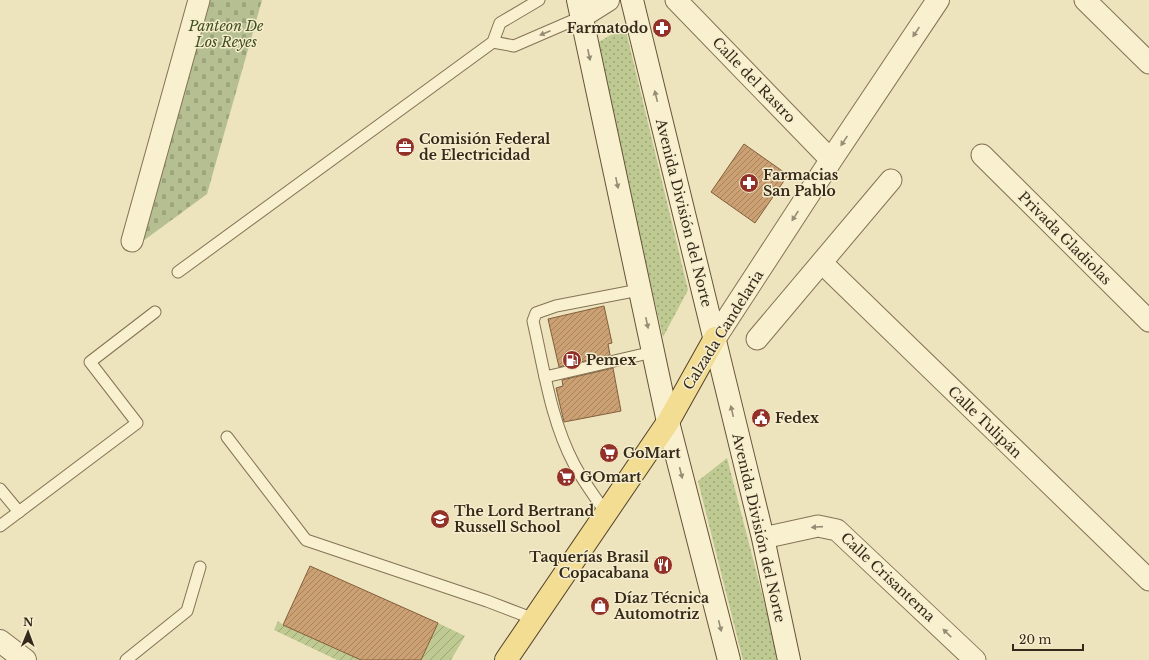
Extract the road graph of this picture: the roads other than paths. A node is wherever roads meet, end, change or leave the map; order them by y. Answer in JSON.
{"nodes":[{"id":1,"x":199,"y":0,"type":"edge"},
{"id":2,"x":539,"y":0,"type":"edge"},
{"id":3,"x":608,"y":0,"type":"edge"},
{"id":4,"x":632,"y":0,"type":"edge"},
{"id":5,"x":676,"y":0,"type":"edge"},
{"id":6,"x":938,"y":0,"type":"edge"},
{"id":7,"x":1085,"y":0,"type":"edge"},
{"id":8,"x":580,"y":9,"type":"edge"},
{"id":9,"x":493,"y":42,"type":"junction"},
{"id":10,"x":1149,"y":63,"type":"edge"},
{"id":11,"x":982,"y":155,"type":"dead end"},
{"id":12,"x":831,"y":160,"type":"junction"},
{"id":13,"x":891,"y":180,"type":"dead end"},
{"id":14,"x":132,"y":241,"type":"dead end"},
{"id":15,"x":822,"y":263,"type":"junction"},
{"id":16,"x":178,"y":272,"type":"dead end"},
{"id":17,"x":639,"y":290,"type":"junction"},
{"id":18,"x":155,"y":312,"type":"dead end"},
{"id":19,"x":1149,"y":321,"type":"edge"},
{"id":20,"x":715,"y":338,"type":"junction"},
{"id":21,"x":758,"y":339,"type":"dead end"},
{"id":22,"x":653,"y":352,"type":"junction"},
{"id":23,"x":546,"y":377,"type":"junction"},
{"id":24,"x":668,"y":422,"type":"junction"},
{"id":25,"x":227,"y":437,"type":"dead end"},
{"id":26,"x":0,"y":489,"type":"edge"},
{"id":27,"x":18,"y":512,"type":"junction"},
{"id":28,"x":606,"y":513,"type":"junction"},
{"id":29,"x":0,"y":526,"type":"edge"},
{"id":30,"x":763,"y":538,"type":"junction"},
{"id":31,"x":200,"y":567,"type":"dead end"},
{"id":32,"x":1149,"y":580,"type":"edge"},
{"id":33,"x":534,"y":619,"type":"junction"},
{"id":34,"x":0,"y":641,"type":"edge"},
{"id":35,"x":25,"y":660,"type":"edge"},
{"id":36,"x":126,"y":660,"type":"edge"},
{"id":37,"x":506,"y":660,"type":"edge"},
{"id":38,"x":729,"y":660,"type":"edge"},
{"id":39,"x":789,"y":660,"type":"edge"},
{"id":40,"x":975,"y":660,"type":"edge"}],
"edges":[{"from":1,"to":14,"type":"street"},
{"from":2,"to":9,"type":"lane"},
{"from":3,"to":8,"type":"main road"},
{"from":20,"to":4,"type":"main road","name":"Avenida División del Norte","one_way":true},
{"from":5,"to":12,"type":"street","name":"Calle del Rastro"},
{"from":6,"to":12,"type":"main road","name":"Calzada Candelaria","one_way":true},
{"from":7,"to":10,"type":"street"},
{"from":8,"to":9,"type":"lane","one_way":true},
{"from":8,"to":17,"type":"main road","one_way":true},
{"from":9,"to":16,"type":"lane"},
{"from":11,"to":19,"type":"street","name":"Privada Gladiolas"},
{"from":12,"to":20,"type":"main road","name":"Calzada Candelaria","one_way":true},
{"from":13,"to":15,"type":"street"},
{"from":15,"to":21,"type":"street"},
{"from":15,"to":32,"type":"street","name":"Calle Tulipán"},
{"from":17,"to":22,"type":"main road","one_way":true},
{"from":17,"to":23,"type":"lane"},
{"from":18,"to":27,"type":"lane"},
{"from":20,"to":24,"type":"main road","name":"Calzada Candelaria"},
{"from":30,"to":20,"type":"main road","name":"Avenida División del Norte","one_way":true},
{"from":22,"to":23,"type":"lane"},
{"from":22,"to":24,"type":"main road"},
{"from":23,"to":28,"type":"lane"},
{"from":24,"to":28,"type":"main road","name":"Calzada Candelaria"},
{"from":24,"to":38,"type":"main road","one_way":true},
{"from":25,"to":33,"type":"lane"},
{"from":26,"to":27,"type":"lane"},
{"from":27,"to":29,"type":"lane"},
{"from":28,"to":33,"type":"main road","name":"Calzada Candelaria"},
{"from":30,"to":39,"type":"main road","name":"Avenida División del Norte"},
{"from":40,"to":30,"type":"street","name":"Calle Crisantema","one_way":true},
{"from":31,"to":36,"type":"lane"},
{"from":33,"to":37,"type":"main road","name":"Calzada Candelaria"},
{"from":34,"to":35,"type":"main road"}]}
